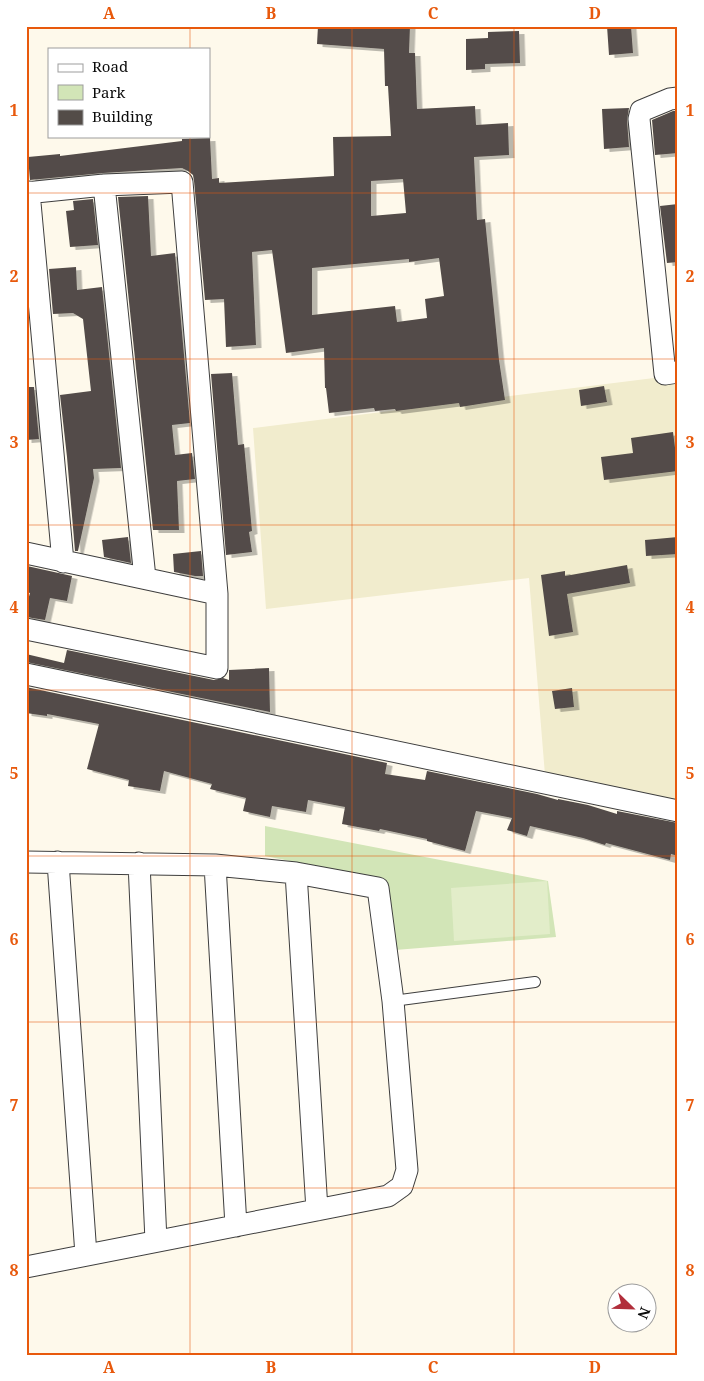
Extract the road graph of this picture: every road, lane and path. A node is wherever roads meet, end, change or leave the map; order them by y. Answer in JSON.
{"nodes":[{"id":1,"x":678,"y":98,"type":"edge"},
{"id":2,"x":104,"y":185,"type":"junction"},
{"id":3,"x":28,"y":193,"type":"edge"},
{"id":4,"x":678,"y":372,"type":"edge"},
{"id":5,"x":26,"y":553,"type":"edge"},
{"id":6,"x":63,"y":562,"type":"junction"},
{"id":7,"x":145,"y":578,"type":"junction"},
{"id":8,"x":217,"y":594,"type":"junction"},
{"id":9,"x":26,"y":629,"type":"edge"},
{"id":10,"x":26,"y":674,"type":"edge"},
{"id":11,"x":678,"y":812,"type":"edge"},
{"id":12,"x":26,"y":862,"type":"edge"},
{"id":13,"x":58,"y":862,"type":"junction"},
{"id":14,"x":139,"y":863,"type":"junction"},
{"id":15,"x":215,"y":865,"type":"junction"},
{"id":16,"x":296,"y":873,"type":"junction"},
{"id":17,"x":536,"y":982,"type":"dead end"},
{"id":18,"x":393,"y":1001,"type":"junction"},
{"id":19,"x":317,"y":1210,"type":"junction"},
{"id":20,"x":236,"y":1226,"type":"junction"},
{"id":21,"x":156,"y":1241,"type":"junction"},
{"id":22,"x":86,"y":1255,"type":"junction"},
{"id":23,"x":26,"y":1267,"type":"edge"}],
"edges":[{"from":1,"to":4,"type":"street"},
{"from":2,"to":3,"type":"street"},
{"from":2,"to":7,"type":"street"},
{"from":2,"to":8,"type":"street"},
{"from":3,"to":6,"type":"street"},
{"from":5,"to":6,"type":"street"},
{"from":6,"to":7,"type":"street"},
{"from":7,"to":8,"type":"street"},
{"from":8,"to":9,"type":"street"},
{"from":10,"to":11,"type":"street"},
{"from":12,"to":13,"type":"street"},
{"from":13,"to":14,"type":"street"},
{"from":13,"to":22,"type":"street"},
{"from":14,"to":15,"type":"street"},
{"from":14,"to":21,"type":"street"},
{"from":15,"to":16,"type":"street"},
{"from":15,"to":20,"type":"street"},
{"from":16,"to":18,"type":"street"},
{"from":16,"to":19,"type":"street"},
{"from":17,"to":18,"type":"lane"},
{"from":18,"to":19,"type":"street"},
{"from":19,"to":20,"type":"street"},
{"from":20,"to":21,"type":"street"},
{"from":21,"to":22,"type":"street"},
{"from":22,"to":23,"type":"street"}]}
